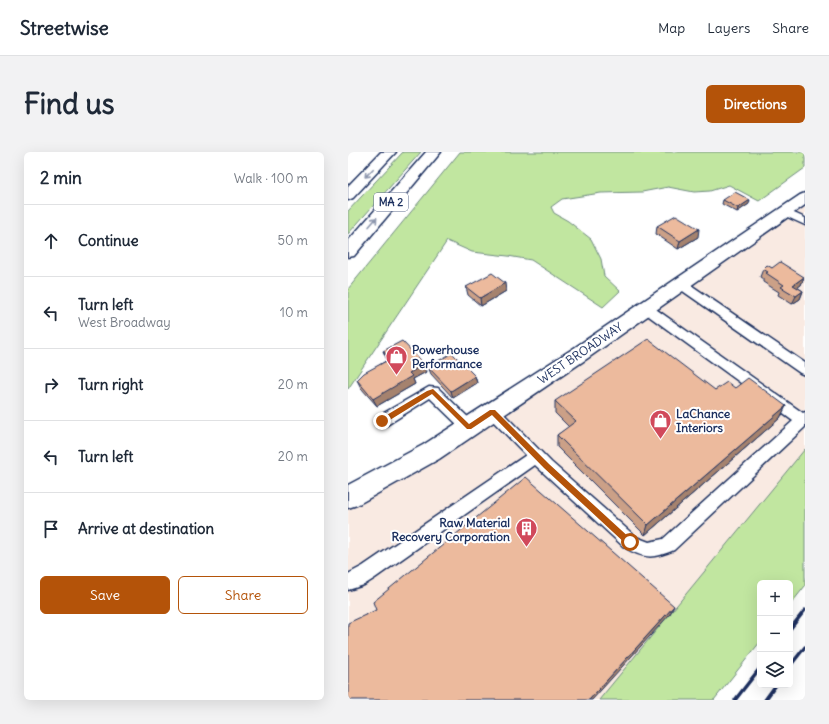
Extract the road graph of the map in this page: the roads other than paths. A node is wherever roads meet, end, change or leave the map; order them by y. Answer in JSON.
{"nodes":[{"id":1,"x":389,"y":152,"type":"edge"},
{"id":2,"x":434,"y":152,"type":"edge"},
{"id":3,"x":348,"y":195,"type":"edge"},
{"id":4,"x":805,"y":198,"type":"edge"},
{"id":5,"x":785,"y":212,"type":"junction"},
{"id":6,"x":805,"y":222,"type":"edge"},
{"id":7,"x":348,"y":252,"type":"edge"},
{"id":8,"x":680,"y":284,"type":"junction"},
{"id":9,"x":646,"y":308,"type":"junction"},
{"id":10,"x":805,"y":370,"type":"edge"},
{"id":11,"x":493,"y":412,"type":"junction"},
{"id":12,"x":804,"y":419,"type":"edge"},
{"id":13,"x":382,"y":421,"type":"dead end"},
{"id":14,"x":469,"y":427,"type":"junction"},
{"id":15,"x":536,"y":456,"type":"junction"},
{"id":16,"x":348,"y":497,"type":"edge"},
{"id":17,"x":348,"y":582,"type":"edge"}],
"edges":[{"from":1,"to":3,"type":"main road","number":"MA 2","one_way":true},
{"from":7,"to":2,"type":"main road","number":"MA 2","one_way":true},
{"from":4,"to":5,"type":"main road","name":"WEST BROADWAY"},
{"from":5,"to":6,"type":"lane"},
{"from":5,"to":8,"type":"main road","name":"WEST BROADWAY"},
{"from":8,"to":9,"type":"main road","name":"WEST BROADWAY"},
{"from":8,"to":10,"type":"lane"},
{"from":9,"to":11,"type":"main road","name":"WEST BROADWAY"},
{"from":9,"to":12,"type":"lane"},
{"from":11,"to":14,"type":"main road","name":"WEST BROADWAY"},
{"from":11,"to":15,"type":"lane"},
{"from":12,"to":15,"type":"lane"},
{"from":13,"to":14,"type":"lane"},
{"from":14,"to":16,"type":"main road","name":"WEST BROADWAY"},
{"from":15,"to":17,"type":"lane"}]}
